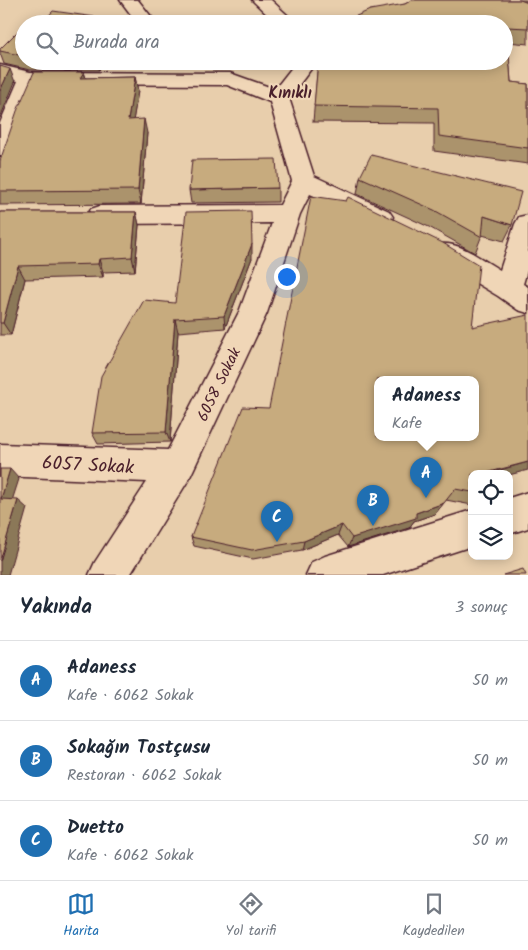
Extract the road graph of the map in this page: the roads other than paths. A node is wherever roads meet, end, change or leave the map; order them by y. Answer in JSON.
{"nodes":[{"id":1,"x":129,"y":0,"type":"edge"},
{"id":2,"x":261,"y":0,"type":"edge"},
{"id":3,"x":141,"y":15,"type":"edge"},
{"id":4,"x":278,"y":15,"type":"edge"},
{"id":5,"x":194,"y":70,"type":"edge"},
{"id":6,"x":300,"y":70,"type":"edge"},
{"id":7,"x":0,"y":71,"type":"edge"},
{"id":8,"x":30,"y":78,"type":"junction"},
{"id":9,"x":204,"y":79,"type":"junction"},
{"id":10,"x":279,"y":98,"type":"junction"},
{"id":11,"x":0,"y":149,"type":"edge"},
{"id":12,"x":304,"y":180,"type":"junction"},
{"id":13,"x":288,"y":214,"type":"junction"},
{"id":14,"x":80,"y":215,"type":"edge"},
{"id":15,"x":528,"y":224,"type":"edge"},
{"id":16,"x":400,"y":226,"type":"edge"},
{"id":17,"x":425,"y":240,"type":"edge"},
{"id":18,"x":518,"y":295,"type":"edge"},
{"id":19,"x":0,"y":460,"type":"edge"},
{"id":20,"x":177,"y":468,"type":"junction"},
{"id":21,"x":528,"y":510,"type":"edge"},
{"id":22,"x":512,"y":515,"type":"edge"},
{"id":23,"x":468,"y":529,"type":"edge"},
{"id":24,"x":108,"y":575,"type":"edge"},
{"id":25,"x":324,"y":575,"type":"edge"}],
"edges":[{"from":1,"to":3,"type":"street"},
{"from":2,"to":4,"type":"street"},
{"from":5,"to":9,"type":"street"},
{"from":6,"to":10,"type":"street"},
{"from":7,"to":8,"type":"street"},
{"from":8,"to":9,"type":"street"},
{"from":8,"to":11,"type":"street"},
{"from":9,"to":10,"type":"street"},
{"from":10,"to":12,"type":"street"},
{"from":12,"to":13,"type":"street","name":"6058 Sokak"},
{"from":12,"to":16,"type":"street"},
{"from":13,"to":14,"type":"street"},
{"from":13,"to":20,"type":"street","name":"6058 Sokak"},
{"from":15,"to":18,"type":"street"},
{"from":17,"to":18,"type":"street"},
{"from":19,"to":20,"type":"street","name":"6057 Sokak"},
{"from":20,"to":24,"type":"street","name":"6058 Sokak"},
{"from":21,"to":22,"type":"street"},
{"from":23,"to":25,"type":"street"}]}
